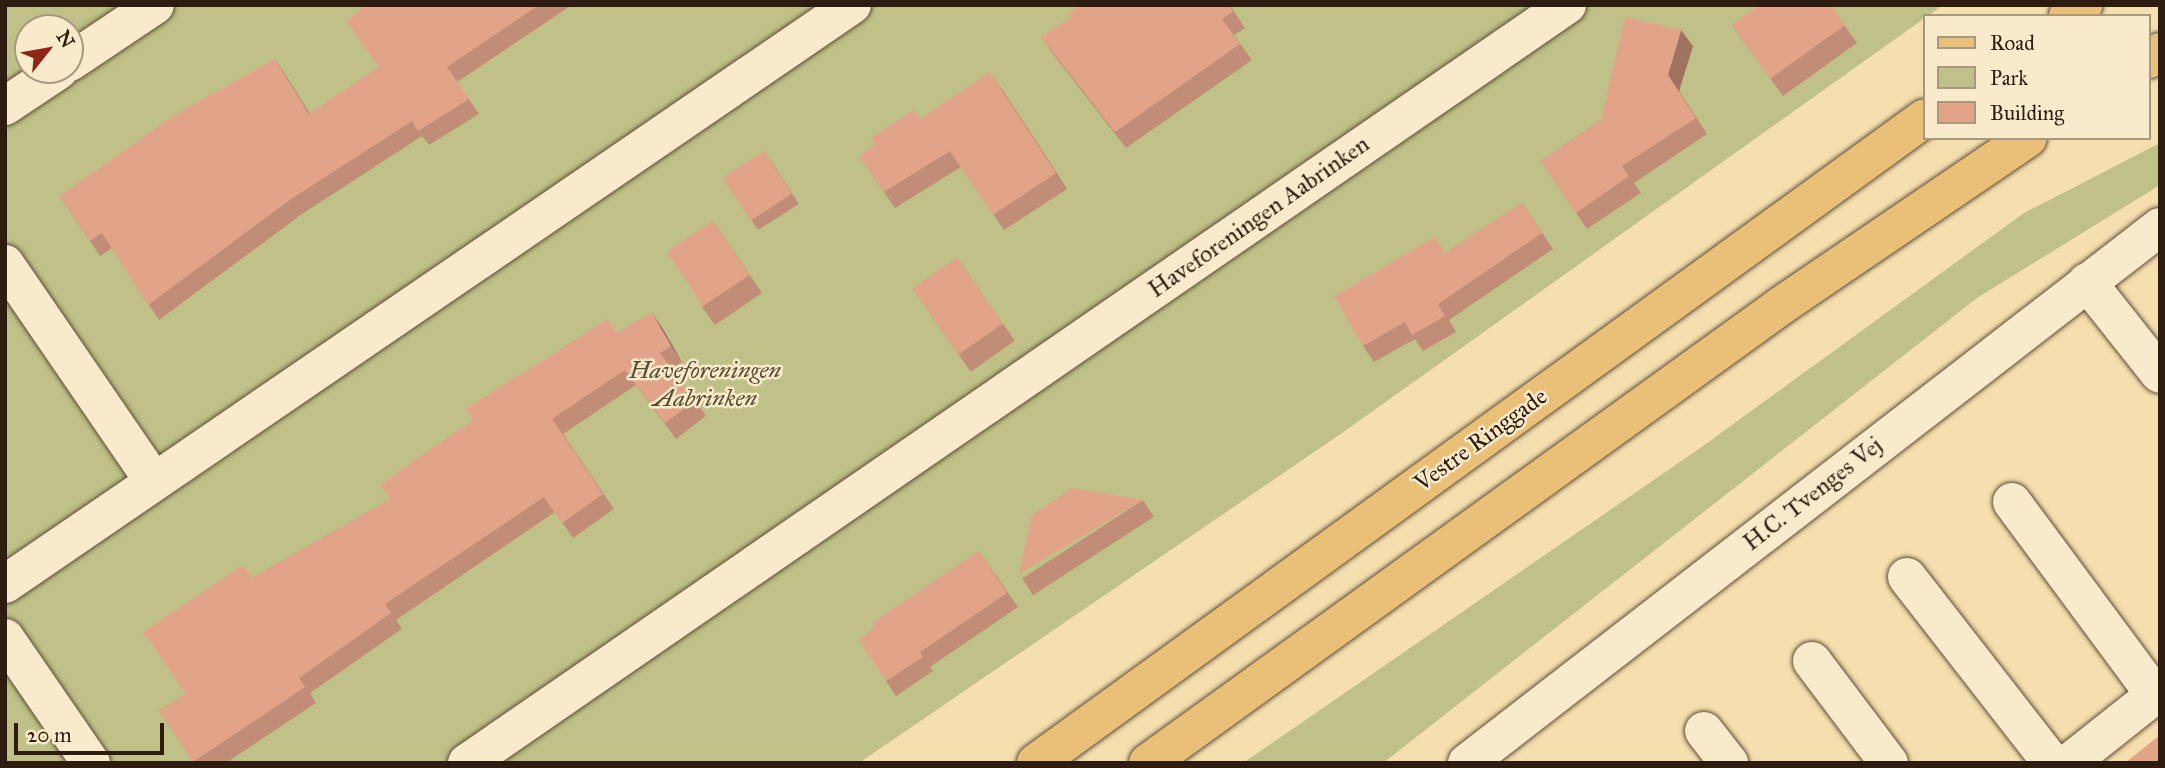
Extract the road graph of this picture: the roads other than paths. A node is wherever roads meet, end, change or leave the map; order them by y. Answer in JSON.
{"nodes":[{"id":1,"x":155,"y":5,"type":"edge"},
{"id":2,"x":852,"y":5,"type":"edge"},
{"id":3,"x":1567,"y":5,"type":"edge"},
{"id":4,"x":84,"y":53,"type":"edge"},
{"id":5,"x":38,"y":84,"type":"edge"},
{"id":6,"x":5,"y":106,"type":"edge"},
{"id":7,"x":1924,"y":119,"type":"edge"},
{"id":8,"x":2025,"y":140,"type":"edge"},
{"id":9,"x":2160,"y":227,"type":"edge"},
{"id":10,"x":5,"y":264,"type":"edge"},
{"id":11,"x":2087,"y":282,"type":"junction"},
{"id":12,"x":2160,"y":374,"type":"edge"},
{"id":13,"x":153,"y":480,"type":"junction"},
{"id":14,"x":2012,"y":502,"type":"dead end"},
{"id":15,"x":1907,"y":577,"type":"dead end"},
{"id":16,"x":5,"y":583,"type":"edge"},
{"id":17,"x":5,"y":638,"type":"edge"},
{"id":18,"x":1812,"y":661,"type":"dead end"},
{"id":19,"x":2157,"y":693,"type":"edge"},
{"id":20,"x":1704,"y":731,"type":"dead end"},
{"id":21,"x":91,"y":763,"type":"edge"},
{"id":22,"x":467,"y":763,"type":"edge"},
{"id":23,"x":1036,"y":763,"type":"edge"},
{"id":24,"x":1149,"y":763,"type":"edge"},
{"id":25,"x":1467,"y":763,"type":"edge"},
{"id":26,"x":1729,"y":763,"type":"edge"},
{"id":27,"x":1889,"y":763,"type":"edge"},
{"id":28,"x":2052,"y":763,"type":"edge"},
{"id":29,"x":2069,"y":763,"type":"edge"}],
"edges":[{"from":1,"to":4,"type":"street"},
{"from":2,"to":13,"type":"street"},
{"from":3,"to":22,"type":"street","name":"Haveforeningen Aabrinken"},
{"from":5,"to":6,"type":"street"},
{"from":7,"to":23,"type":"main road","name":"Vestre Ringgade"},
{"from":8,"to":24,"type":"main road"},
{"from":9,"to":11,"type":"street","name":"H.C. Tvenges Vej"},
{"from":10,"to":13,"type":"street"},
{"from":11,"to":12,"type":"street"},
{"from":11,"to":25,"type":"street","name":"H.C. Tvenges Vej"},
{"from":13,"to":16,"type":"street"},
{"from":14,"to":19,"type":"street"},
{"from":15,"to":28,"type":"street"},
{"from":17,"to":21,"type":"street"},
{"from":18,"to":27,"type":"street"},
{"from":19,"to":29,"type":"street"},
{"from":20,"to":26,"type":"street"}]}
